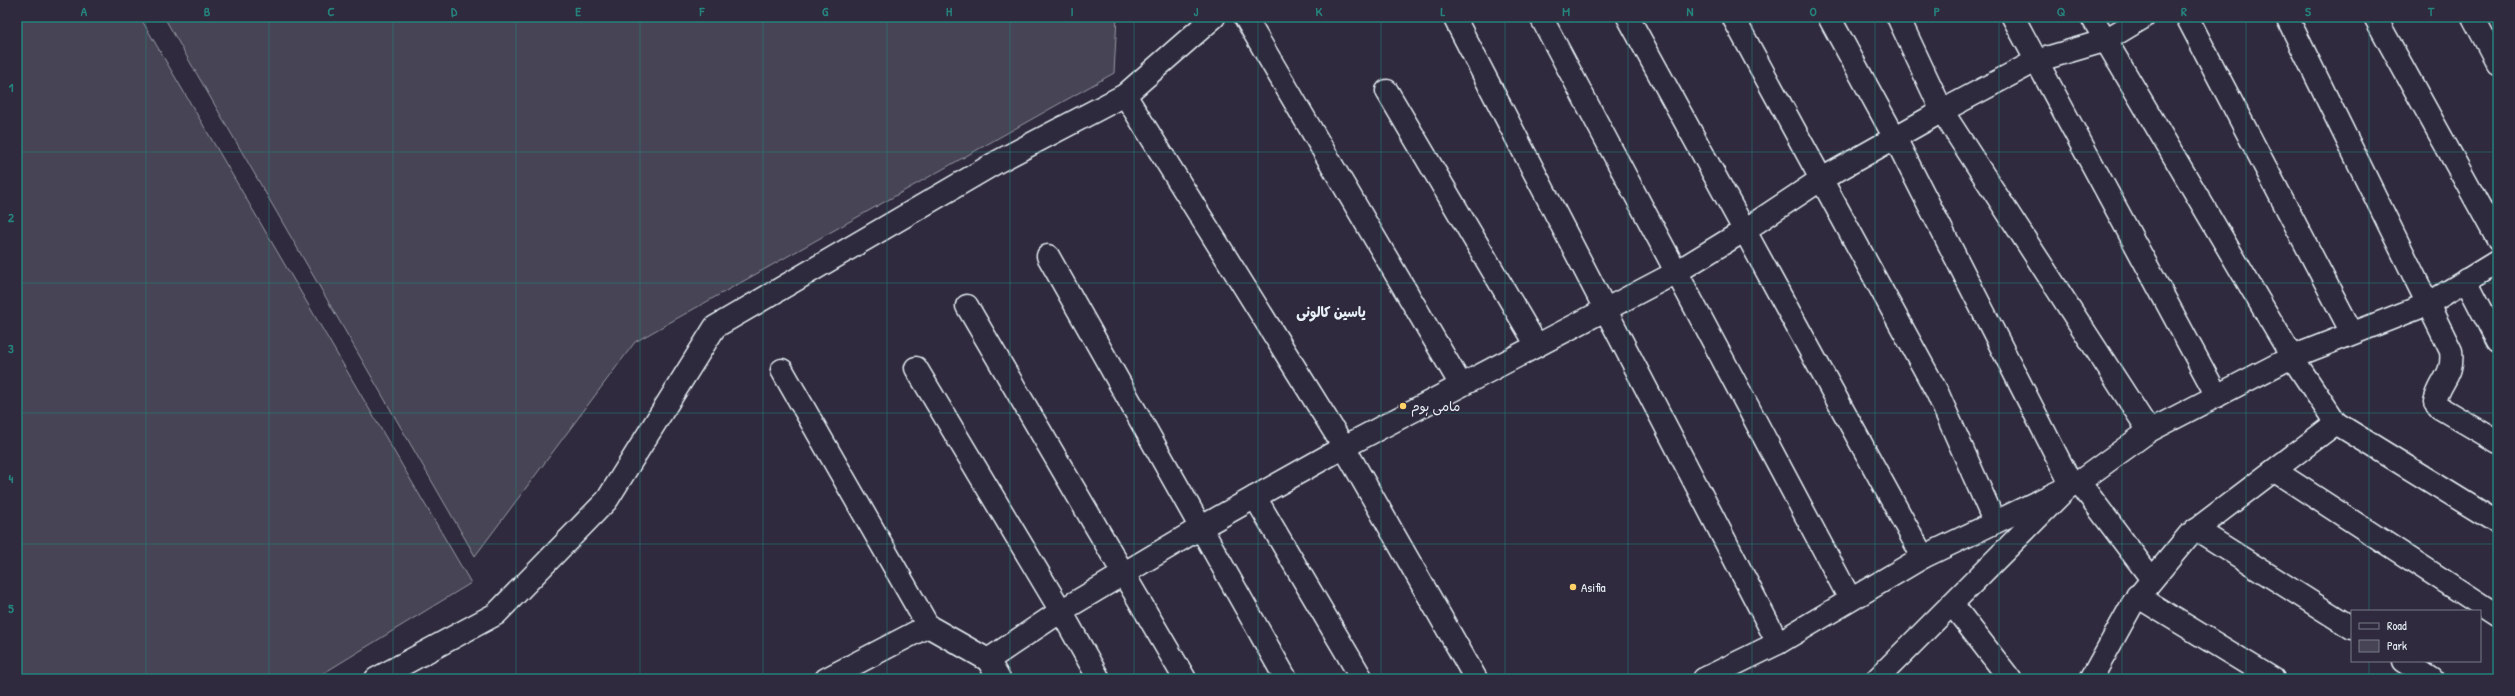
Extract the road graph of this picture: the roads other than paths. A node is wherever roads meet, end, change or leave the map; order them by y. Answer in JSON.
{"nodes":[{"id":1,"x":1214,"y":17,"type":"edge"},
{"id":2,"x":1245,"y":17,"type":"edge"},
{"id":3,"x":1454,"y":17,"type":"edge"},
{"id":4,"x":1541,"y":17,"type":"edge"},
{"id":5,"x":1628,"y":17,"type":"edge"},
{"id":6,"x":1733,"y":17,"type":"edge"},
{"id":7,"x":1829,"y":17,"type":"edge"},
{"id":8,"x":1898,"y":17,"type":"edge"},
{"id":9,"x":2013,"y":17,"type":"edge"},
{"id":10,"x":2092,"y":17,"type":"edge"},
{"id":11,"x":2144,"y":17,"type":"edge"},
{"id":12,"x":2187,"y":17,"type":"edge"},
{"id":13,"x":2287,"y":17,"type":"edge"},
{"id":14,"x":2375,"y":17,"type":"edge"},
{"id":15,"x":2473,"y":17,"type":"edge"},
{"id":16,"x":2104,"y":41,"type":"junction"},
{"id":17,"x":2036,"y":61,"type":"junction"},
{"id":18,"x":2498,"y":64,"type":"edge"},
{"id":19,"x":1387,"y":91,"type":"dead end"},
{"id":20,"x":1125,"y":95,"type":"junction"},
{"id":21,"x":1942,"y":111,"type":"junction"},
{"id":22,"x":1894,"y":138,"type":"junction"},
{"id":23,"x":1820,"y":180,"type":"junction"},
{"id":24,"x":1745,"y":230,"type":"junction"},
{"id":25,"x":2498,"y":240,"type":"edge"},
{"id":26,"x":1048,"y":256,"type":"dead end"},
{"id":27,"x":2498,"y":261,"type":"edge"},
{"id":28,"x":1675,"y":273,"type":"junction"},
{"id":29,"x":2466,"y":280,"type":"junction"},
{"id":30,"x":2428,"y":304,"type":"junction"},
{"id":31,"x":967,"y":306,"type":"dead end"},
{"id":32,"x":1605,"y":308,"type":"junction"},
{"id":33,"x":2352,"y":333,"type":"junction"},
{"id":34,"x":2498,"y":342,"type":"edge"},
{"id":35,"x":1536,"y":344,"type":"junction"},
{"id":36,"x":2292,"y":357,"type":"junction"},
{"id":37,"x":916,"y":368,"type":"dead end"},
{"id":38,"x":782,"y":370,"type":"dead end"},
{"id":39,"x":1461,"y":385,"type":"junction"},
{"id":40,"x":2217,"y":396,"type":"junction"},
{"id":41,"x":2336,"y":423,"type":"junction"},
{"id":42,"x":2149,"y":431,"type":"junction"},
{"id":43,"x":2498,"y":442,"type":"edge"},
{"id":44,"x":1344,"y":447,"type":"junction"},
{"id":45,"x":2275,"y":471,"type":"junction"},
{"id":46,"x":2075,"y":483,"type":"junction"},
{"id":47,"x":1255,"y":497,"type":"junction"},
{"id":48,"x":1994,"y":521,"type":"junction"},
{"id":49,"x":2498,"y":523,"type":"edge"},
{"id":50,"x":1200,"y":528,"type":"junction"},
{"id":51,"x":2196,"y":529,"type":"junction"},
{"id":52,"x":1923,"y":557,"type":"junction"},
{"id":53,"x":1125,"y":573,"type":"junction"},
{"id":54,"x":2151,"y":578,"type":"junction"},
{"id":55,"x":2138,"y":596,"type":"junction"},
{"id":56,"x":1850,"y":599,"type":"junction"},
{"id":57,"x":1952,"y":604,"type":"junction"},
{"id":58,"x":1061,"y":611,"type":"junction"},
{"id":59,"x":2498,"y":616,"type":"edge"},
{"id":60,"x":928,"y":626,"type":"junction"},
{"id":61,"x":2351,"y":627,"type":"edge"},
{"id":62,"x":1778,"y":643,"type":"junction"},
{"id":63,"x":988,"y":660,"type":"junction"},
{"id":64,"x":2406,"y":662,"type":"edge"},
{"id":65,"x":2097,"y":677,"type":"edge"},
{"id":66,"x":376,"y":679,"type":"edge"},
{"id":67,"x":826,"y":679,"type":"edge"},
{"id":68,"x":999,"y":679,"type":"edge"},
{"id":69,"x":1099,"y":679,"type":"edge"},
{"id":70,"x":1185,"y":679,"type":"edge"},
{"id":71,"x":1286,"y":679,"type":"edge"},
{"id":72,"x":1362,"y":679,"type":"edge"},
{"id":73,"x":1476,"y":679,"type":"edge"},
{"id":74,"x":1704,"y":679,"type":"edge"},
{"id":75,"x":1877,"y":679,"type":"edge"},
{"id":76,"x":2010,"y":679,"type":"edge"},
{"id":77,"x":2273,"y":679,"type":"edge"},
{"id":78,"x":2432,"y":679,"type":"edge"}],
"edges":[{"from":1,"to":20,"type":"street"},
{"from":2,"to":39,"type":"street"},
{"from":3,"to":32,"type":"street"},
{"from":4,"to":28,"type":"street"},
{"from":5,"to":24,"type":"street"},
{"from":6,"to":23,"type":"street"},
{"from":7,"to":22,"type":"street"},
{"from":8,"to":21,"type":"street"},
{"from":9,"to":17,"type":"street"},
{"from":10,"to":16,"type":"street"},
{"from":11,"to":16,"type":"street"},
{"from":12,"to":33,"type":"street"},
{"from":13,"to":30,"type":"street"},
{"from":14,"to":25,"type":"street"},
{"from":15,"to":18,"type":"street"},
{"from":16,"to":17,"type":"street"},
{"from":16,"to":36,"type":"street"},
{"from":17,"to":21,"type":"street"},
{"from":17,"to":40,"type":"street"},
{"from":19,"to":35,"type":"street"},
{"from":20,"to":44,"type":"street"},
{"from":20,"to":66,"type":"street"},
{"from":21,"to":22,"type":"street"},
{"from":21,"to":42,"type":"street"},
{"from":22,"to":23,"type":"street"},
{"from":22,"to":46,"type":"street"},
{"from":23,"to":24,"type":"street"},
{"from":23,"to":48,"type":"street"},
{"from":24,"to":28,"type":"street"},
{"from":24,"to":52,"type":"street"},
{"from":26,"to":50,"type":"street"},
{"from":27,"to":29,"type":"street"},
{"from":28,"to":32,"type":"street"},
{"from":28,"to":56,"type":"street"},
{"from":29,"to":30,"type":"street"},
{"from":29,"to":34,"type":"street"},
{"from":30,"to":33,"type":"street"},
{"from":30,"to":43,"type":"street"},
{"from":31,"to":53,"type":"street"},
{"from":32,"to":35,"type":"street"},
{"from":32,"to":62,"type":"street"},
{"from":33,"to":36,"type":"street"},
{"from":35,"to":39,"type":"street"},
{"from":36,"to":40,"type":"street"},
{"from":36,"to":41,"type":"street"},
{"from":37,"to":58,"type":"street"},
{"from":38,"to":60,"type":"street"},
{"from":39,"to":44,"type":"street"},
{"from":40,"to":42,"type":"street"},
{"from":41,"to":45,"type":"street"},
{"from":41,"to":49,"type":"street"},
{"from":42,"to":46,"type":"street"},
{"from":44,"to":47,"type":"street"},
{"from":44,"to":73,"type":"street"},
{"from":45,"to":51,"type":"street"},
{"from":45,"to":59,"type":"street"},
{"from":46,"to":48,"type":"street"},
{"from":46,"to":54,"type":"street"},
{"from":46,"to":57,"type":"street"},
{"from":47,"to":50,"type":"street"},
{"from":47,"to":72,"type":"street"},
{"from":48,"to":52,"type":"street"},
{"from":50,"to":53,"type":"street"},
{"from":50,"to":71,"type":"street"},
{"from":51,"to":54,"type":"street"},
{"from":51,"to":61,"type":"street"},
{"from":52,"to":56,"type":"street"},
{"from":53,"to":58,"type":"street"},
{"from":53,"to":70,"type":"street"},
{"from":54,"to":55,"type":"street"},
{"from":55,"to":65,"type":"street"},
{"from":55,"to":77,"type":"street"},
{"from":56,"to":62,"type":"street"},
{"from":57,"to":75,"type":"street"},
{"from":57,"to":76,"type":"street"},
{"from":58,"to":63,"type":"street"},
{"from":58,"to":69,"type":"street"},
{"from":60,"to":63,"type":"street"},
{"from":60,"to":67,"type":"street"},
{"from":62,"to":74,"type":"street"},
{"from":63,"to":68,"type":"street"},
{"from":64,"to":78,"type":"street"}]}
